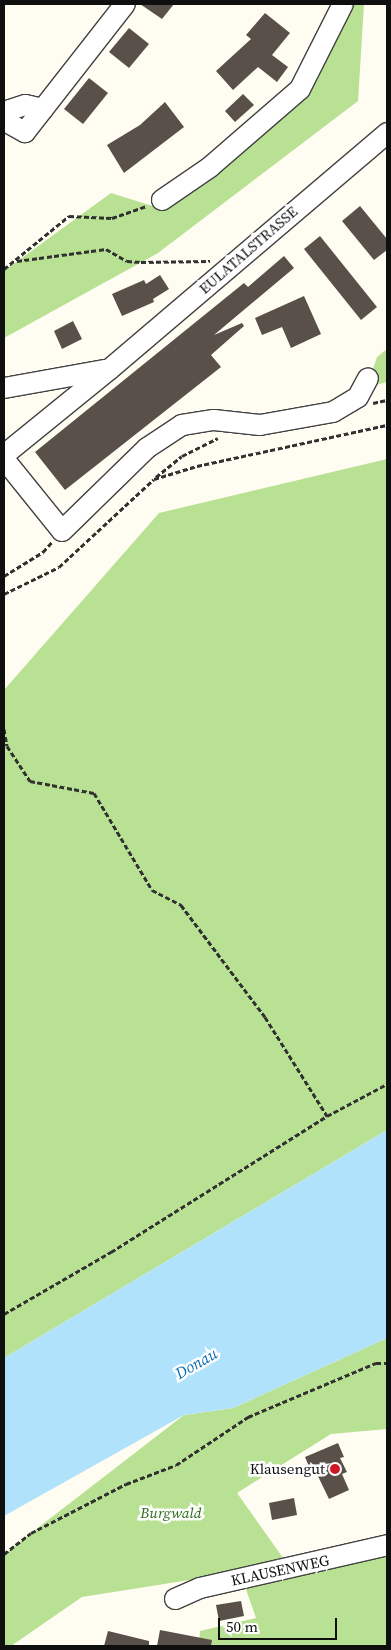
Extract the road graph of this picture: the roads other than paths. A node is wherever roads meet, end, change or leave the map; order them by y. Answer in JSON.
{"nodes":[{"id":1,"x":125,"y":4,"type":"edge"},
{"id":2,"x":343,"y":4,"type":"edge"},
{"id":3,"x":43,"y":109,"type":"dead end"},
{"id":4,"x":387,"y":133,"type":"edge"},
{"id":5,"x":162,"y":200,"type":"road end"},
{"id":6,"x":110,"y":369,"type":"junction"},
{"id":7,"x":368,"y":378,"type":"dead end"},
{"id":8,"x":4,"y":388,"type":"edge"},
{"id":9,"x":4,"y":455,"type":"edge"},
{"id":10,"x":4,"y":459,"type":"edge"},
{"id":11,"x":387,"y":1545,"type":"edge"},
{"id":12,"x":175,"y":1599,"type":"dead end"}],
"edges":[{"from":1,"to":3,"type":"street"},
{"from":2,"to":5,"type":"street"},
{"from":4,"to":6,"type":"street","name":"EULATALSTRASSE"},
{"from":6,"to":8,"type":"street"},
{"from":6,"to":9,"type":"street","name":"EULATALSTRASSE"},
{"from":7,"to":10,"type":"street"},
{"from":11,"to":12,"type":"street","name":"KLAUSENWEG"}]}
